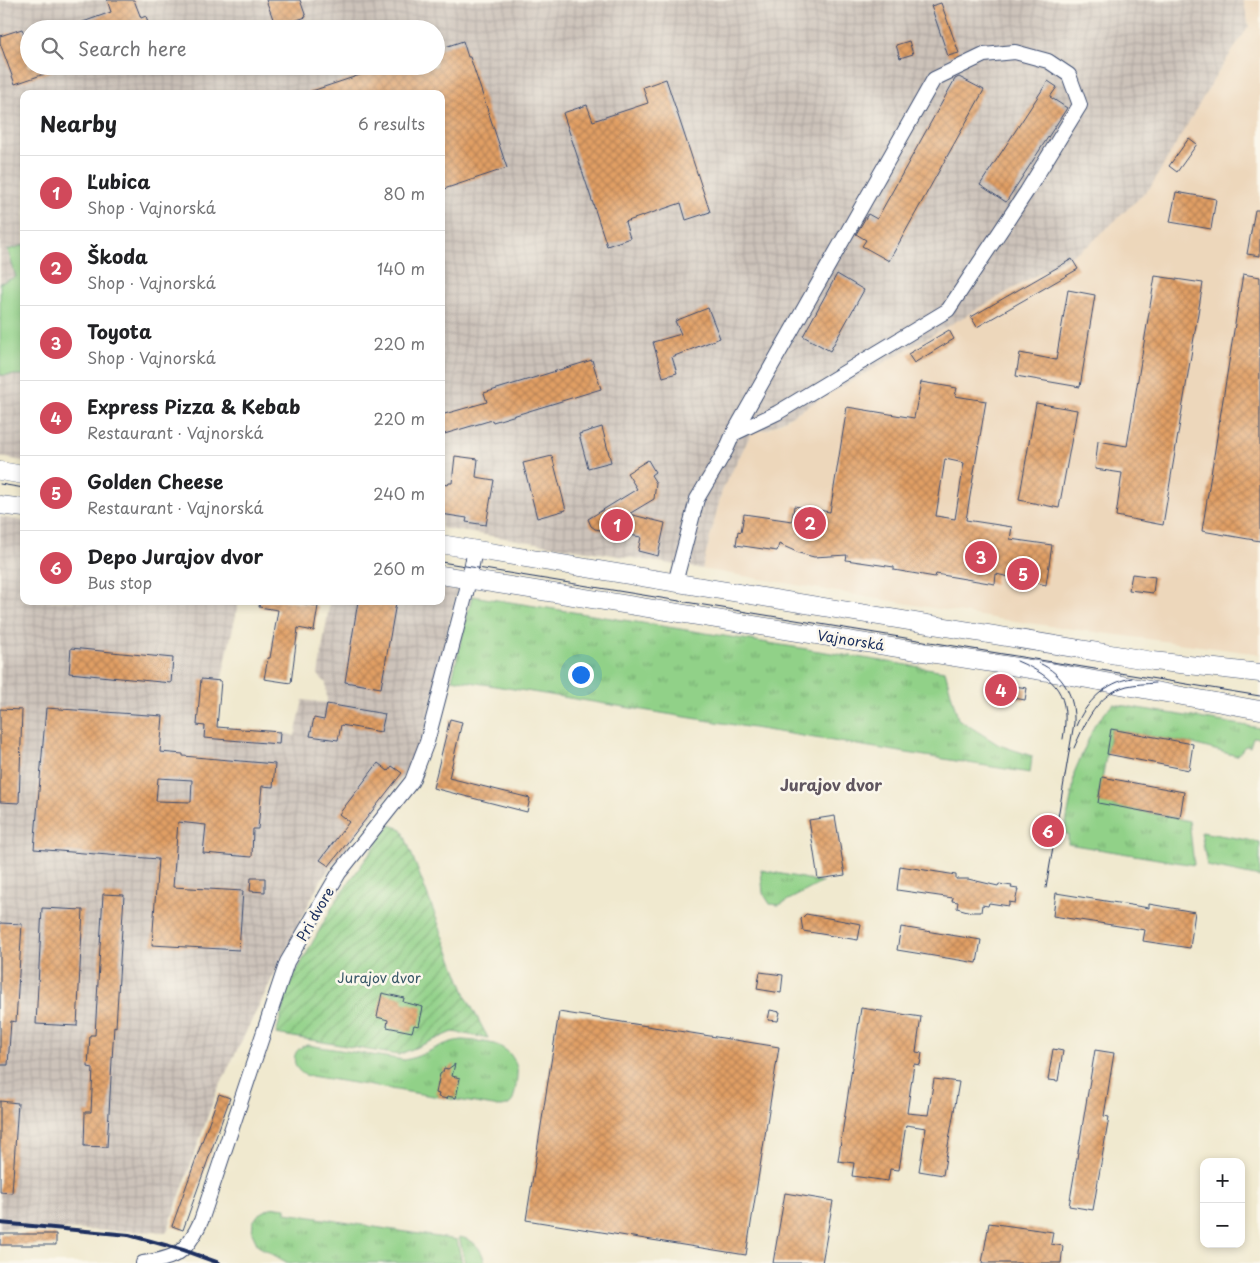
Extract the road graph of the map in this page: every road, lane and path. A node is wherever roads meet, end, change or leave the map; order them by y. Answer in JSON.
{"nodes":[{"id":1,"x":733,"y":434,"type":"junction"},
{"id":2,"x":0,"y":471,"type":"edge"},
{"id":3,"x":20,"y":474,"type":"edge"},
{"id":4,"x":0,"y":505,"type":"edge"},
{"id":5,"x":20,"y":508,"type":"edge"},
{"id":6,"x":445,"y":545,"type":"edge"},
{"id":7,"x":475,"y":550,"type":"junction"},
{"id":8,"x":445,"y":576,"type":"edge"},
{"id":9,"x":469,"y":579,"type":"junction"},
{"id":10,"x":675,"y":583,"type":"junction"},
{"id":11,"x":1260,"y":673,"type":"edge"},
{"id":12,"x":1260,"y":710,"type":"edge"},
{"id":13,"x":143,"y":1263,"type":"edge"}],
"edges":[{"from":1,"to":1,"type":"street"},
{"from":1,"to":10,"type":"street"},
{"from":2,"to":3,"type":"main road"},
{"from":4,"to":5,"type":"main road"},
{"from":6,"to":7,"type":"main road","name":"Vajnorská"},
{"from":7,"to":9,"type":"street","name":"Pri dvore"},
{"from":7,"to":10,"type":"main road","name":"Vajnorská"},
{"from":8,"to":9,"type":"main road","name":"Vajnorská"},
{"from":9,"to":12,"type":"main road","name":"Vajnorská"},
{"from":9,"to":13,"type":"street","name":"Pri dvore"},
{"from":10,"to":11,"type":"main road","name":"Vajnorská"}]}
